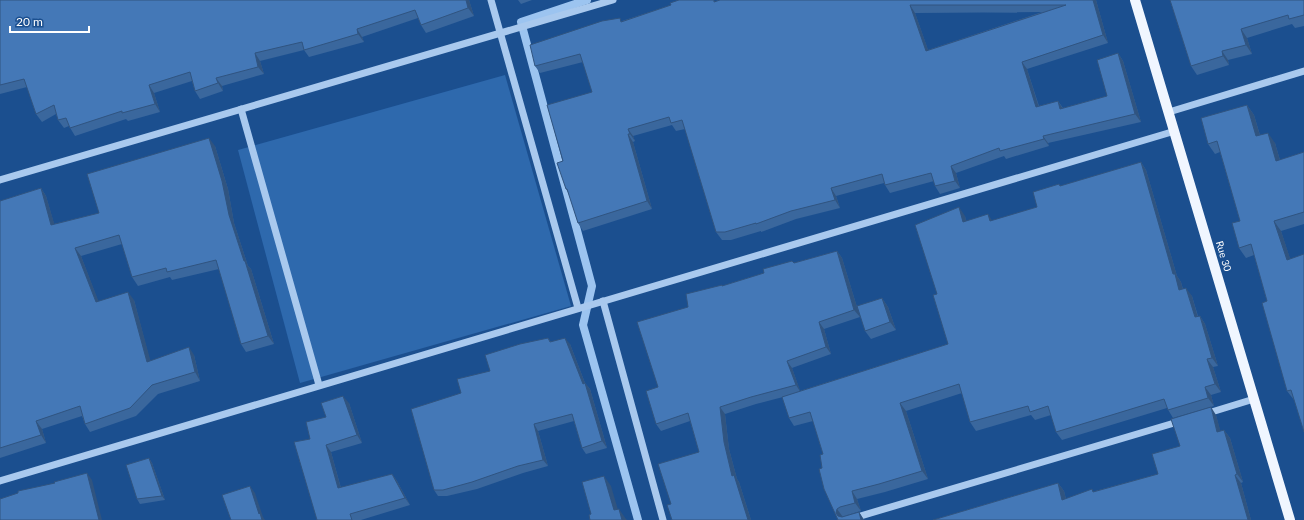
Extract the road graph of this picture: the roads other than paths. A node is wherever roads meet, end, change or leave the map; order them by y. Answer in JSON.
{"nodes":[{"id":1,"x":491,"y":0,"type":"edge"},
{"id":2,"x":613,"y":0,"type":"edge"},
{"id":3,"x":1135,"y":0,"type":"edge"},
{"id":4,"x":500,"y":33,"type":"junction"},
{"id":5,"x":1304,"y":71,"type":"edge"},
{"id":6,"x":241,"y":110,"type":"junction"},
{"id":7,"x":1169,"y":112,"type":"junction"},
{"id":8,"x":1175,"y":131,"type":"junction"},
{"id":9,"x":0,"y":180,"type":"edge"},
{"id":10,"x":600,"y":302,"type":"junction"},
{"id":11,"x":580,"y":308,"type":"junction"},
{"id":12,"x":319,"y":385,"type":"junction"},
{"id":13,"x":1254,"y":399,"type":"junction"},
{"id":14,"x":1194,"y":417,"type":"edge"},
{"id":15,"x":1186,"y":419,"type":"edge"},
{"id":16,"x":0,"y":481,"type":"edge"},
{"id":17,"x":663,"y":520,"type":"edge"},
{"id":18,"x":848,"y":520,"type":"edge"},
{"id":19,"x":1290,"y":520,"type":"edge"}],
"edges":[{"from":1,"to":4,"type":"street"},
{"from":2,"to":4,"type":"street"},
{"from":3,"to":7,"type":"main road","name":"Rue 30"},
{"from":4,"to":6,"type":"street"},
{"from":4,"to":11,"type":"street"},
{"from":5,"to":7,"type":"street"},
{"from":6,"to":9,"type":"street"},
{"from":6,"to":12,"type":"street"},
{"from":7,"to":8,"type":"main road","name":"Rue 30"},
{"from":8,"to":10,"type":"street"},
{"from":8,"to":13,"type":"main road","name":"Rue 30"},
{"from":10,"to":11,"type":"street"},
{"from":10,"to":17,"type":"street"},
{"from":11,"to":12,"type":"street"},
{"from":12,"to":16,"type":"street"},
{"from":13,"to":14,"type":"street"},
{"from":13,"to":19,"type":"main road","name":"Rue 30"},
{"from":15,"to":18,"type":"street"}]}
